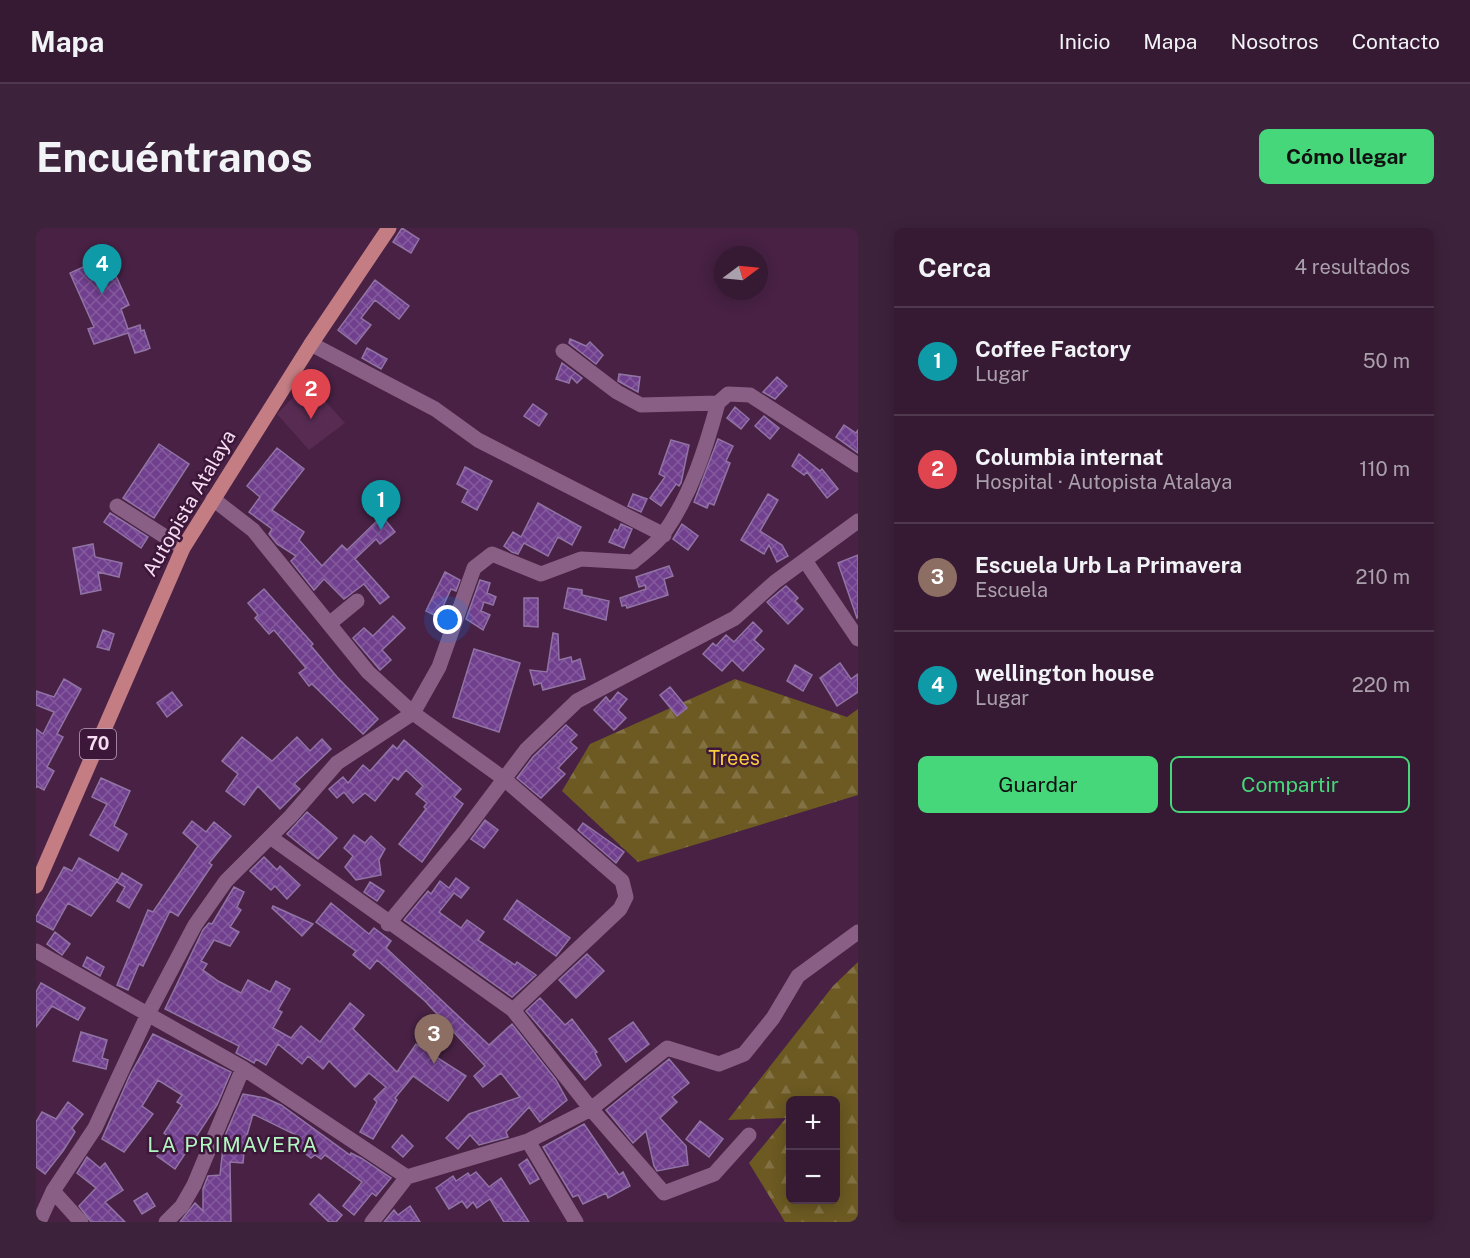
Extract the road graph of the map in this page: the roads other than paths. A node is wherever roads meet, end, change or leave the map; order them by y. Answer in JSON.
{"nodes":[{"id":1,"x":390,"y":228,"type":"edge"},
{"id":2,"x":311,"y":344,"type":"junction"},
{"id":3,"x":563,"y":351,"type":"dead end"},
{"id":4,"x":718,"y":403,"type":"junction"},
{"id":5,"x":858,"y":465,"type":"edge"},
{"id":6,"x":213,"y":499,"type":"junction"},
{"id":7,"x":117,"y":506,"type":"dead end"},
{"id":8,"x":858,"y":521,"type":"edge"},
{"id":9,"x":663,"y":535,"type":"junction"},
{"id":10,"x":183,"y":548,"type":"junction"},
{"id":11,"x":806,"y":562,"type":"junction"},
{"id":12,"x":357,"y":601,"type":"dead end"},
{"id":13,"x":329,"y":624,"type":"junction"},
{"id":14,"x":858,"y":639,"type":"edge"},
{"id":15,"x":413,"y":713,"type":"junction"},
{"id":16,"x":503,"y":778,"type":"junction"},
{"id":17,"x":270,"y":837,"type":"junction"},
{"id":18,"x":36,"y":885,"type":"edge"},
{"id":19,"x":388,"y":924,"type":"junction"},
{"id":20,"x":858,"y":932,"type":"edge"},
{"id":21,"x":36,"y":951,"type":"edge"},
{"id":22,"x":513,"y":1010,"type":"junction"},
{"id":23,"x":148,"y":1012,"type":"junction"},
{"id":24,"x":243,"y":1068,"type":"junction"},
{"id":25,"x":591,"y":1109,"type":"junction"},
{"id":26,"x":749,"y":1135,"type":"dead end"},
{"id":27,"x":528,"y":1142,"type":"junction"},
{"id":28,"x":407,"y":1177,"type":"junction"},
{"id":29,"x":53,"y":1191,"type":"junction"},
{"id":30,"x":39,"y":1222,"type":"edge"},
{"id":31,"x":81,"y":1222,"type":"edge"},
{"id":32,"x":166,"y":1222,"type":"edge"},
{"id":33,"x":372,"y":1222,"type":"edge"},
{"id":34,"x":576,"y":1222,"type":"edge"}],
"edges":[{"from":1,"to":2,"type":"main road","name":"Autopista Atalaya","number":"70"},
{"from":2,"to":6,"type":"main road","name":"Autopista Atalaya","number":"70"},
{"from":2,"to":9,"type":"street"},
{"from":3,"to":4,"type":"street"},
{"from":4,"to":5,"type":"street"},
{"from":4,"to":9,"type":"street"},
{"from":6,"to":10,"type":"main road","name":"Autopista Atalaya","number":"70"},
{"from":6,"to":13,"type":"street"},
{"from":7,"to":10,"type":"street"},
{"from":8,"to":11,"type":"street"},
{"from":9,"to":15,"type":"street"},
{"from":10,"to":18,"type":"main road","name":"Autopista Atalaya","number":"70"},
{"from":11,"to":14,"type":"street"},
{"from":11,"to":16,"type":"street"},
{"from":12,"to":13,"type":"street"},
{"from":13,"to":15,"type":"street"},
{"from":15,"to":16,"type":"street"},
{"from":15,"to":17,"type":"street"},
{"from":16,"to":19,"type":"street"},
{"from":16,"to":22,"type":"street"},
{"from":17,"to":19,"type":"street"},
{"from":17,"to":23,"type":"street"},
{"from":19,"to":22,"type":"street"},
{"from":20,"to":25,"type":"street"},
{"from":21,"to":23,"type":"street"},
{"from":22,"to":25,"type":"street"},
{"from":23,"to":24,"type":"street"},
{"from":23,"to":29,"type":"street"},
{"from":24,"to":28,"type":"street"},
{"from":24,"to":32,"type":"street"},
{"from":25,"to":26,"type":"street"},
{"from":25,"to":27,"type":"street"},
{"from":27,"to":28,"type":"street"},
{"from":27,"to":34,"type":"street"},
{"from":28,"to":33,"type":"street"},
{"from":29,"to":30,"type":"street"},
{"from":29,"to":31,"type":"street"}]}
